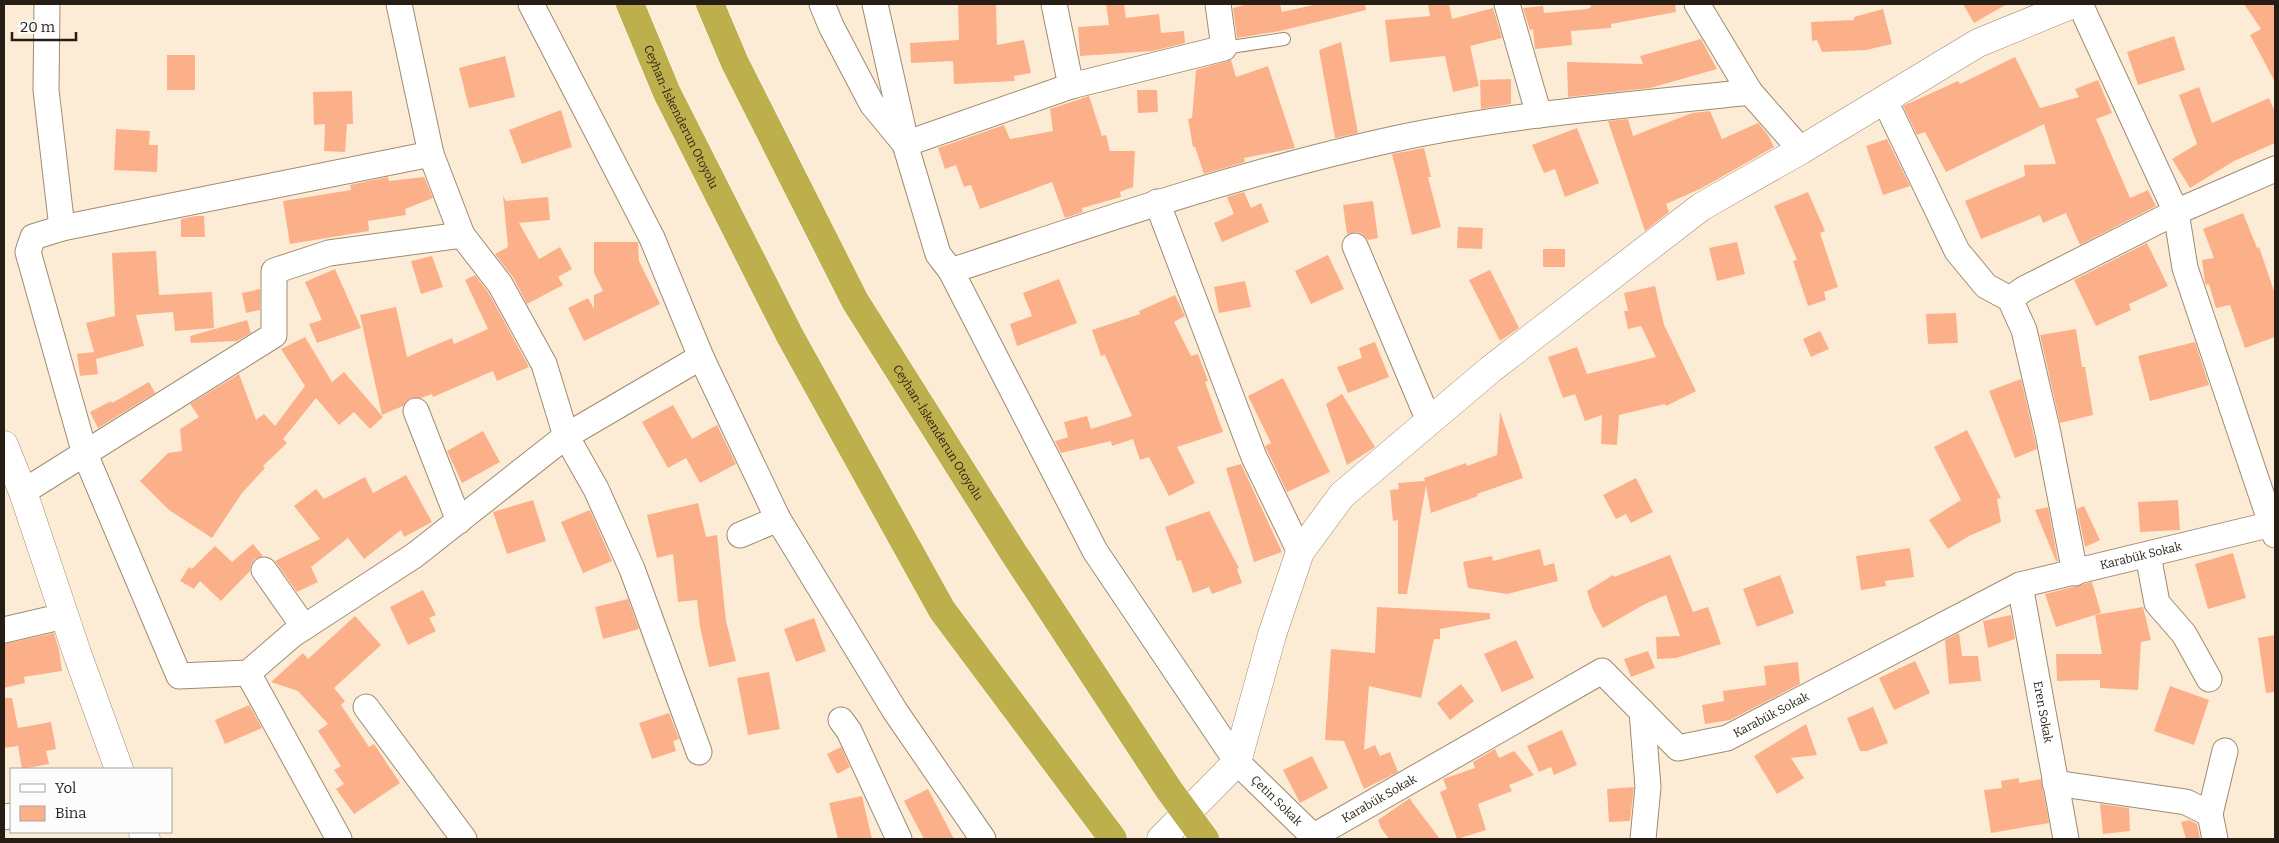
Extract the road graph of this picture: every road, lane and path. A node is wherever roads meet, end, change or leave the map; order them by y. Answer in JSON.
{"nodes":[{"id":1,"x":47,"y":4,"type":"edge"},
{"id":2,"x":399,"y":4,"type":"edge"},
{"id":3,"x":531,"y":4,"type":"edge"},
{"id":4,"x":614,"y":4,"type":"edge"},
{"id":5,"x":630,"y":4,"type":"edge"},
{"id":6,"x":710,"y":4,"type":"edge"},
{"id":7,"x":822,"y":4,"type":"edge"},
{"id":8,"x":875,"y":4,"type":"edge"},
{"id":9,"x":1054,"y":4,"type":"edge"},
{"id":10,"x":1218,"y":4,"type":"edge"},
{"id":11,"x":1507,"y":4,"type":"edge"},
{"id":12,"x":1697,"y":4,"type":"edge"},
{"id":13,"x":2073,"y":4,"type":"edge"},
{"id":14,"x":2080,"y":4,"type":"edge"},
{"id":15,"x":1284,"y":38,"type":"dead end"},
{"id":16,"x":1224,"y":48,"type":"junction"},
{"id":17,"x":1071,"y":86,"type":"junction"},
{"id":18,"x":1750,"y":92,"type":"junction"},
{"id":19,"x":1884,"y":99,"type":"junction"},
{"id":20,"x":1539,"y":115,"type":"junction"},
{"id":21,"x":904,"y":144,"type":"junction"},
{"id":22,"x":1801,"y":150,"type":"junction"},
{"id":23,"x":431,"y":154,"type":"junction"},
{"id":24,"x":2275,"y":169,"type":"edge"},
{"id":25,"x":1157,"y":202,"type":"junction"},
{"id":26,"x":2176,"y":212,"type":"junction"},
{"id":27,"x":62,"y":228,"type":"junction"},
{"id":28,"x":462,"y":235,"type":"junction"},
{"id":29,"x":1355,"y":246,"type":"dead end"},
{"id":30,"x":951,"y":271,"type":"junction"},
{"id":31,"x":2010,"y":299,"type":"junction"},
{"id":32,"x":790,"y":336,"type":"junction"},
{"id":33,"x":701,"y":357,"type":"junction"},
{"id":34,"x":416,"y":411,"type":"dead end"},
{"id":35,"x":1429,"y":421,"type":"junction"},
{"id":36,"x":566,"y":436,"type":"junction"},
{"id":37,"x":5,"y":453,"type":"edge"},
{"id":38,"x":85,"y":454,"type":"junction"},
{"id":39,"x":23,"y":492,"type":"junction"},
{"id":40,"x":778,"y":519,"type":"junction"},
{"id":41,"x":459,"y":521,"type":"junction"},
{"id":42,"x":2273,"y":530,"type":"edge"},
{"id":43,"x":740,"y":535,"type":"dead end"},
{"id":44,"x":1300,"y":552,"type":"junction"},
{"id":45,"x":2148,"y":555,"type":"junction"},
{"id":46,"x":264,"y":570,"type":"dead end"},
{"id":47,"x":2075,"y":573,"type":"junction"},
{"id":48,"x":2020,"y":585,"type":"junction"},
{"id":49,"x":64,"y":616,"type":"junction"},
{"id":50,"x":304,"y":627,"type":"junction"},
{"id":51,"x":4,"y":630,"type":"edge"},
{"id":52,"x":248,"y":673,"type":"junction"},
{"id":53,"x":2209,"y":679,"type":"dead end"},
{"id":54,"x":366,"y":707,"type":"dead end"},
{"id":55,"x":1642,"y":711,"type":"junction"},
{"id":56,"x":841,"y":720,"type":"dead end"},
{"id":57,"x":2225,"y":751,"type":"dead end"},
{"id":58,"x":699,"y":752,"type":"dead end"},
{"id":59,"x":1237,"y":762,"type":"junction"},
{"id":60,"x":120,"y":768,"type":"edge"},
{"id":61,"x":2055,"y":783,"type":"junction"},
{"id":62,"x":2210,"y":814,"type":"junction"},
{"id":63,"x":1111,"y":837,"type":"edge"},
{"id":64,"x":1315,"y":838,"type":"edge"},
{"id":65,"x":339,"y":839,"type":"edge"},
{"id":66,"x":464,"y":839,"type":"edge"},
{"id":67,"x":899,"y":839,"type":"edge"},
{"id":68,"x":983,"y":839,"type":"edge"},
{"id":69,"x":1161,"y":839,"type":"edge"},
{"id":70,"x":1205,"y":839,"type":"edge"},
{"id":71,"x":1643,"y":839,"type":"edge"},
{"id":72,"x":2066,"y":839,"type":"edge"},
{"id":73,"x":2215,"y":839,"type":"edge"}],
"edges":[{"from":1,"to":27,"type":"street"},
{"from":2,"to":23,"type":"street"},
{"from":3,"to":33,"type":"street"},
{"from":4,"to":32,"type":"highway"},
{"from":5,"to":32,"type":"highway","name":"Ceyhan-İskenderun Otoyolu"},
{"from":6,"to":70,"type":"highway","name":"Ceyhan-İskenderun Otoyolu","bridge":true},
{"from":7,"to":21,"type":"street"},
{"from":8,"to":21,"type":"street"},
{"from":9,"to":17,"type":"street"},
{"from":10,"to":16,"type":"street"},
{"from":11,"to":20,"type":"street"},
{"from":12,"to":18,"type":"street"},
{"from":13,"to":19,"type":"street"},
{"from":14,"to":26,"type":"street"},
{"from":15,"to":16,"type":"lane"},
{"from":16,"to":17,"type":"street"},
{"from":17,"to":21,"type":"street"},
{"from":18,"to":20,"type":"street"},
{"from":18,"to":22,"type":"street"},
{"from":19,"to":22,"type":"street"},
{"from":19,"to":31,"type":"street"},
{"from":20,"to":25,"type":"street"},
{"from":21,"to":30,"type":"street","name":"Çetin Sokak"},
{"from":22,"to":35,"type":"street"},
{"from":23,"to":27,"type":"street"},
{"from":23,"to":28,"type":"street"},
{"from":24,"to":26,"type":"street"},
{"from":25,"to":30,"type":"street"},
{"from":25,"to":44,"type":"street"},
{"from":26,"to":31,"type":"street"},
{"from":26,"to":42,"type":"street"},
{"from":27,"to":38,"type":"street"},
{"from":28,"to":36,"type":"street"},
{"from":28,"to":38,"type":"street"},
{"from":29,"to":35,"type":"street"},
{"from":30,"to":59,"type":"street","name":"Çetin Sokak"},
{"from":31,"to":47,"type":"street"},
{"from":32,"to":63,"type":"highway","name":"Ceyhan-İskenderun Otoyolu"},
{"from":33,"to":36,"type":"street"},
{"from":33,"to":40,"type":"street"},
{"from":34,"to":41,"type":"street"},
{"from":35,"to":44,"type":"street"},
{"from":36,"to":41,"type":"street"},
{"from":36,"to":58,"type":"street"},
{"from":37,"to":39,"type":"street"},
{"from":38,"to":39,"type":"street"},
{"from":38,"to":52,"type":"street"},
{"from":39,"to":49,"type":"street"},
{"from":40,"to":43,"type":"street"},
{"from":40,"to":68,"type":"street"},
{"from":41,"to":50,"type":"street"},
{"from":42,"to":45,"type":"street","name":"Karabük Sokak"},
{"from":44,"to":59,"type":"street"},
{"from":45,"to":47,"type":"street","name":"Karabük Sokak"},
{"from":45,"to":53,"type":"street"},
{"from":46,"to":50,"type":"street"},
{"from":47,"to":48,"type":"street","name":"Karabük Sokak"},
{"from":48,"to":55,"type":"street","name":"Karabük Sokak"},
{"from":48,"to":61,"type":"street","name":"Eren Sokak"},
{"from":49,"to":51,"type":"street"},
{"from":49,"to":60,"type":"street"},
{"from":50,"to":52,"type":"street"},
{"from":52,"to":65,"type":"street"},
{"from":54,"to":66,"type":"street"},
{"from":55,"to":64,"type":"street","name":"Karabük Sokak"},
{"from":55,"to":71,"type":"street"},
{"from":56,"to":67,"type":"street"},
{"from":57,"to":62,"type":"street"},
{"from":59,"to":64,"type":"street","name":"Çetin Sokak"},
{"from":59,"to":69,"type":"street"},
{"from":61,"to":62,"type":"street"},
{"from":61,"to":72,"type":"street","name":"Eren Sokak"},
{"from":62,"to":73,"type":"street"}]}
